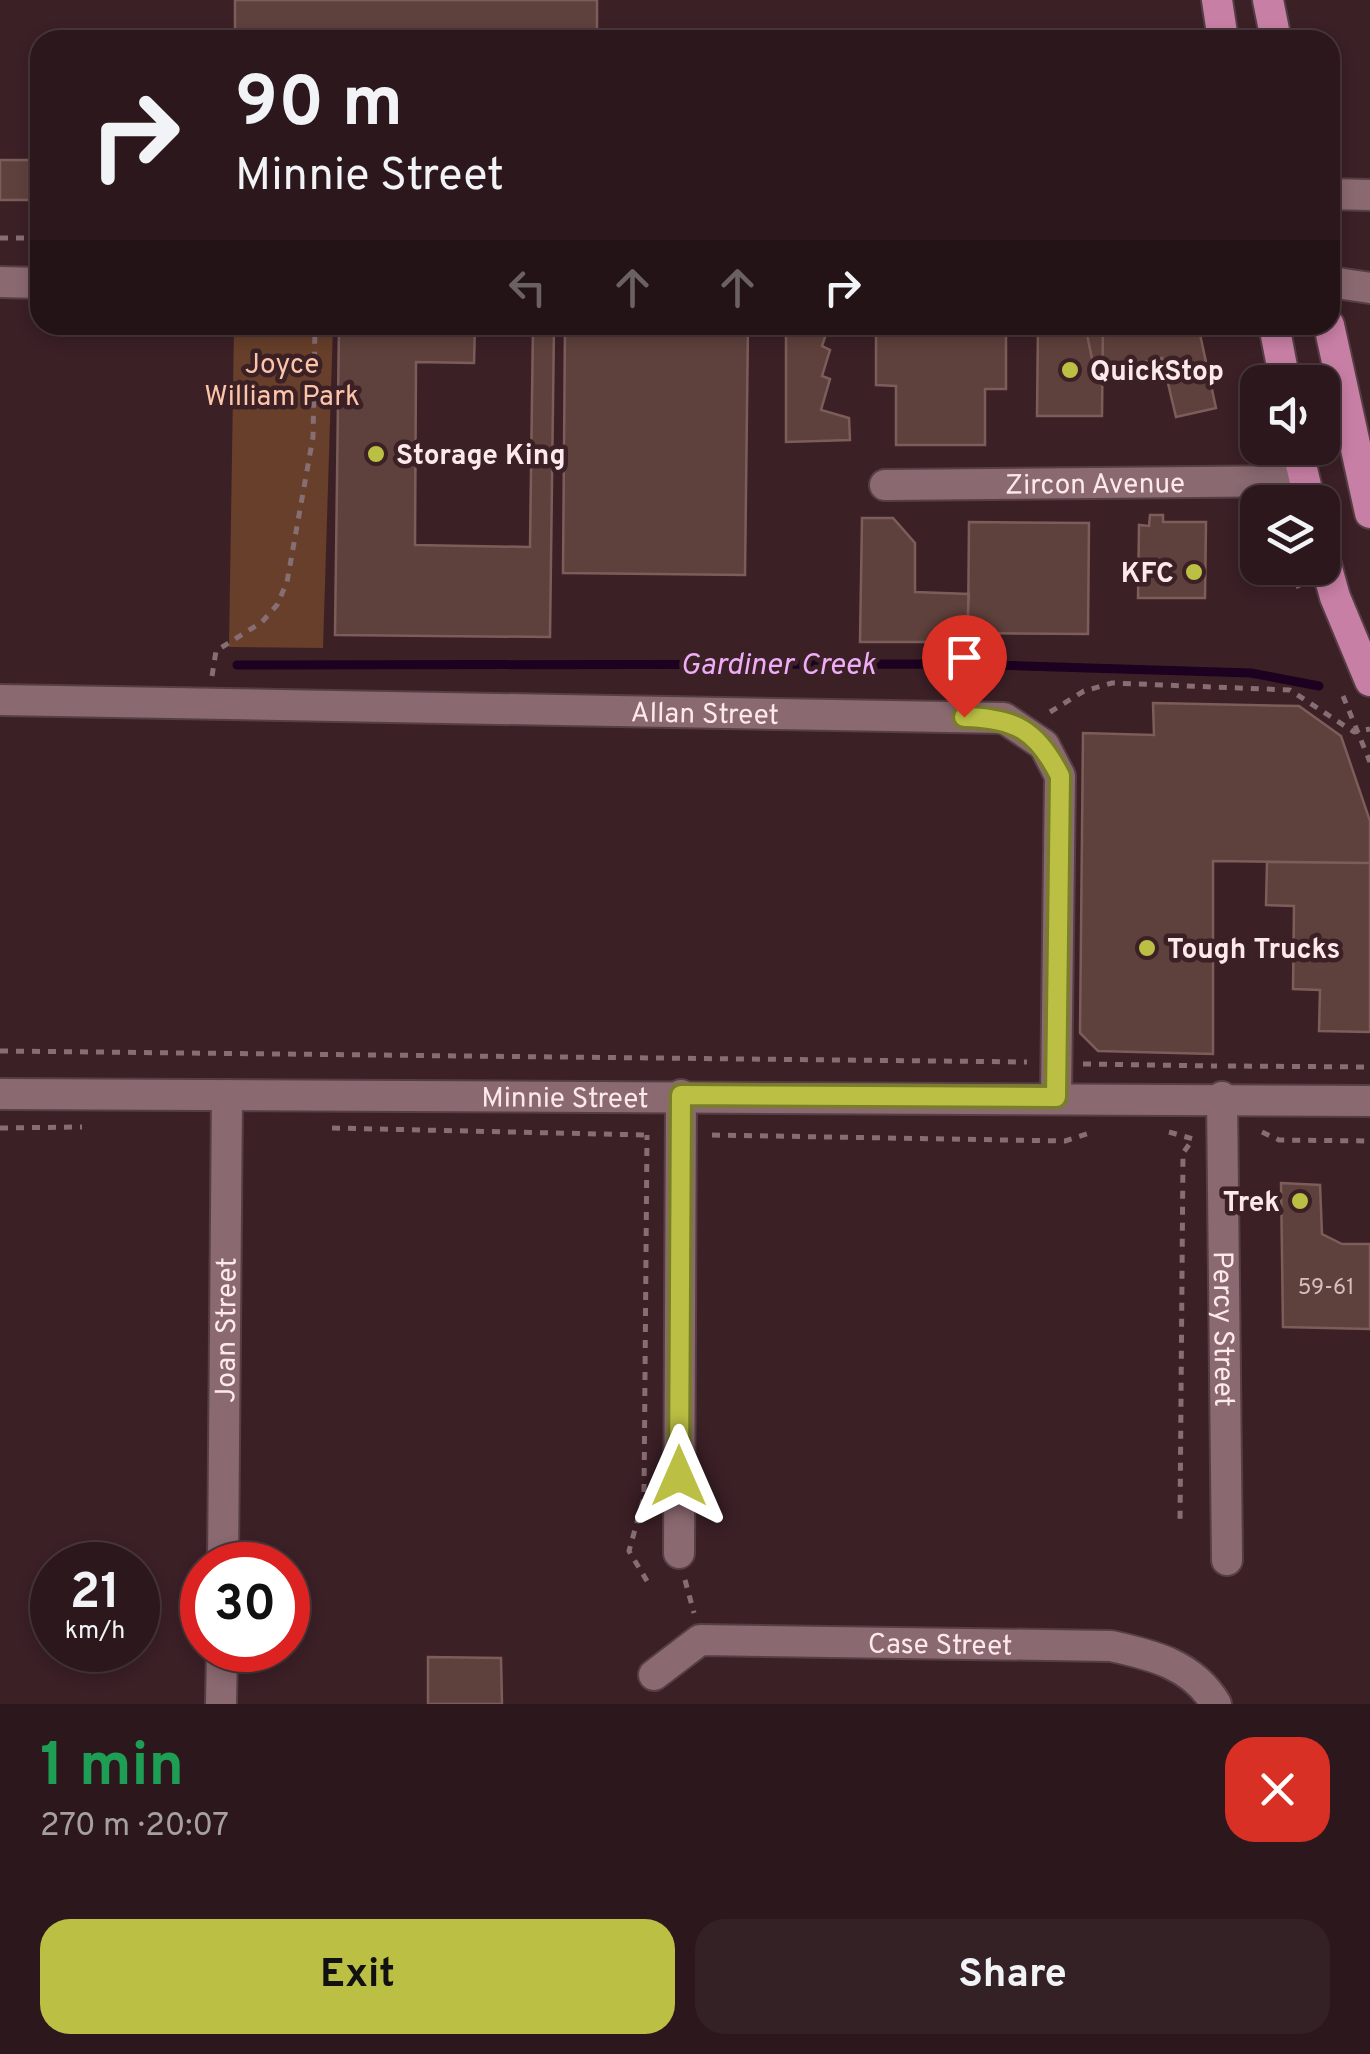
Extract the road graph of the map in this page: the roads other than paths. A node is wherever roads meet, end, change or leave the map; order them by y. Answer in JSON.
{"nodes":[{"id":1,"x":1217,"y":0,"type":"edge"},
{"id":2,"x":1268,"y":0,"type":"edge"},
{"id":3,"x":1222,"y":30,"type":"edge"},
{"id":4,"x":1274,"y":30,"type":"edge"},
{"id":5,"x":1340,"y":194,"type":"edge"},
{"id":6,"x":1370,"y":195,"type":"edge"},
{"id":7,"x":0,"y":282,"type":"edge"},
{"id":8,"x":30,"y":283,"type":"edge"},
{"id":9,"x":1340,"y":284,"type":"edge"},
{"id":10,"x":1370,"y":288,"type":"edge"},
{"id":11,"x":1276,"y":335,"type":"edge"},
{"id":12,"x":1331,"y":335,"type":"edge"},
{"id":13,"x":1282,"y":365,"type":"edge"},
{"id":14,"x":1364,"y":458,"type":"edge"},
{"id":15,"x":886,"y":485,"type":"dead end"},
{"id":16,"x":1240,"y":491,"type":"edge"},
{"id":17,"x":1370,"y":514,"type":"edge"},
{"id":18,"x":1332,"y":585,"type":"edge"},
{"id":19,"x":1370,"y":681,"type":"edge"},
{"id":20,"x":0,"y":700,"type":"edge"},
{"id":21,"x":0,"y":1094,"type":"edge"},
{"id":22,"x":227,"y":1095,"type":"junction"},
{"id":23,"x":681,"y":1095,"type":"junction"},
{"id":24,"x":1056,"y":1097,"type":"junction"},
{"id":25,"x":1222,"y":1098,"type":"junction"},
{"id":26,"x":1370,"y":1101,"type":"edge"},
{"id":27,"x":223,"y":1542,"type":"edge"},
{"id":28,"x":678,"y":1553,"type":"road end"},
{"id":29,"x":1227,"y":1560,"type":"dead end"},
{"id":30,"x":222,"y":1672,"type":"edge"},
{"id":31,"x":654,"y":1675,"type":"dead end"},
{"id":32,"x":221,"y":1704,"type":"edge"},
{"id":33,"x":1216,"y":1704,"type":"edge"}],
"edges":[{"from":1,"to":3,"type":"main road"},
{"from":2,"to":4,"type":"main road"},
{"from":5,"to":6,"type":"street"},
{"from":7,"to":8,"type":"street"},
{"from":9,"to":10,"type":"street"},
{"from":11,"to":13,"type":"main road"},
{"from":12,"to":14,"type":"main road"},
{"from":14,"to":17,"type":"main road"},
{"from":15,"to":16,"type":"street","name":"Zircon Avenue"},
{"from":18,"to":19,"type":"main road"},
{"from":20,"to":24,"type":"street","name":"Allan Street"},
{"from":21,"to":22,"type":"street","name":"Minnie Street"},
{"from":22,"to":23,"type":"street","name":"Minnie Street"},
{"from":22,"to":27,"type":"street","name":"Joan Street"},
{"from":23,"to":24,"type":"street","name":"Minnie Street"},
{"from":23,"to":28,"type":"street"},
{"from":24,"to":25,"type":"street","name":"Minnie Street"},
{"from":25,"to":26,"type":"street","name":"Minnie Street"},
{"from":25,"to":29,"type":"street","name":"Percy Street"},
{"from":30,"to":32,"type":"street"},
{"from":31,"to":33,"type":"street","name":"Case Street"}]}
